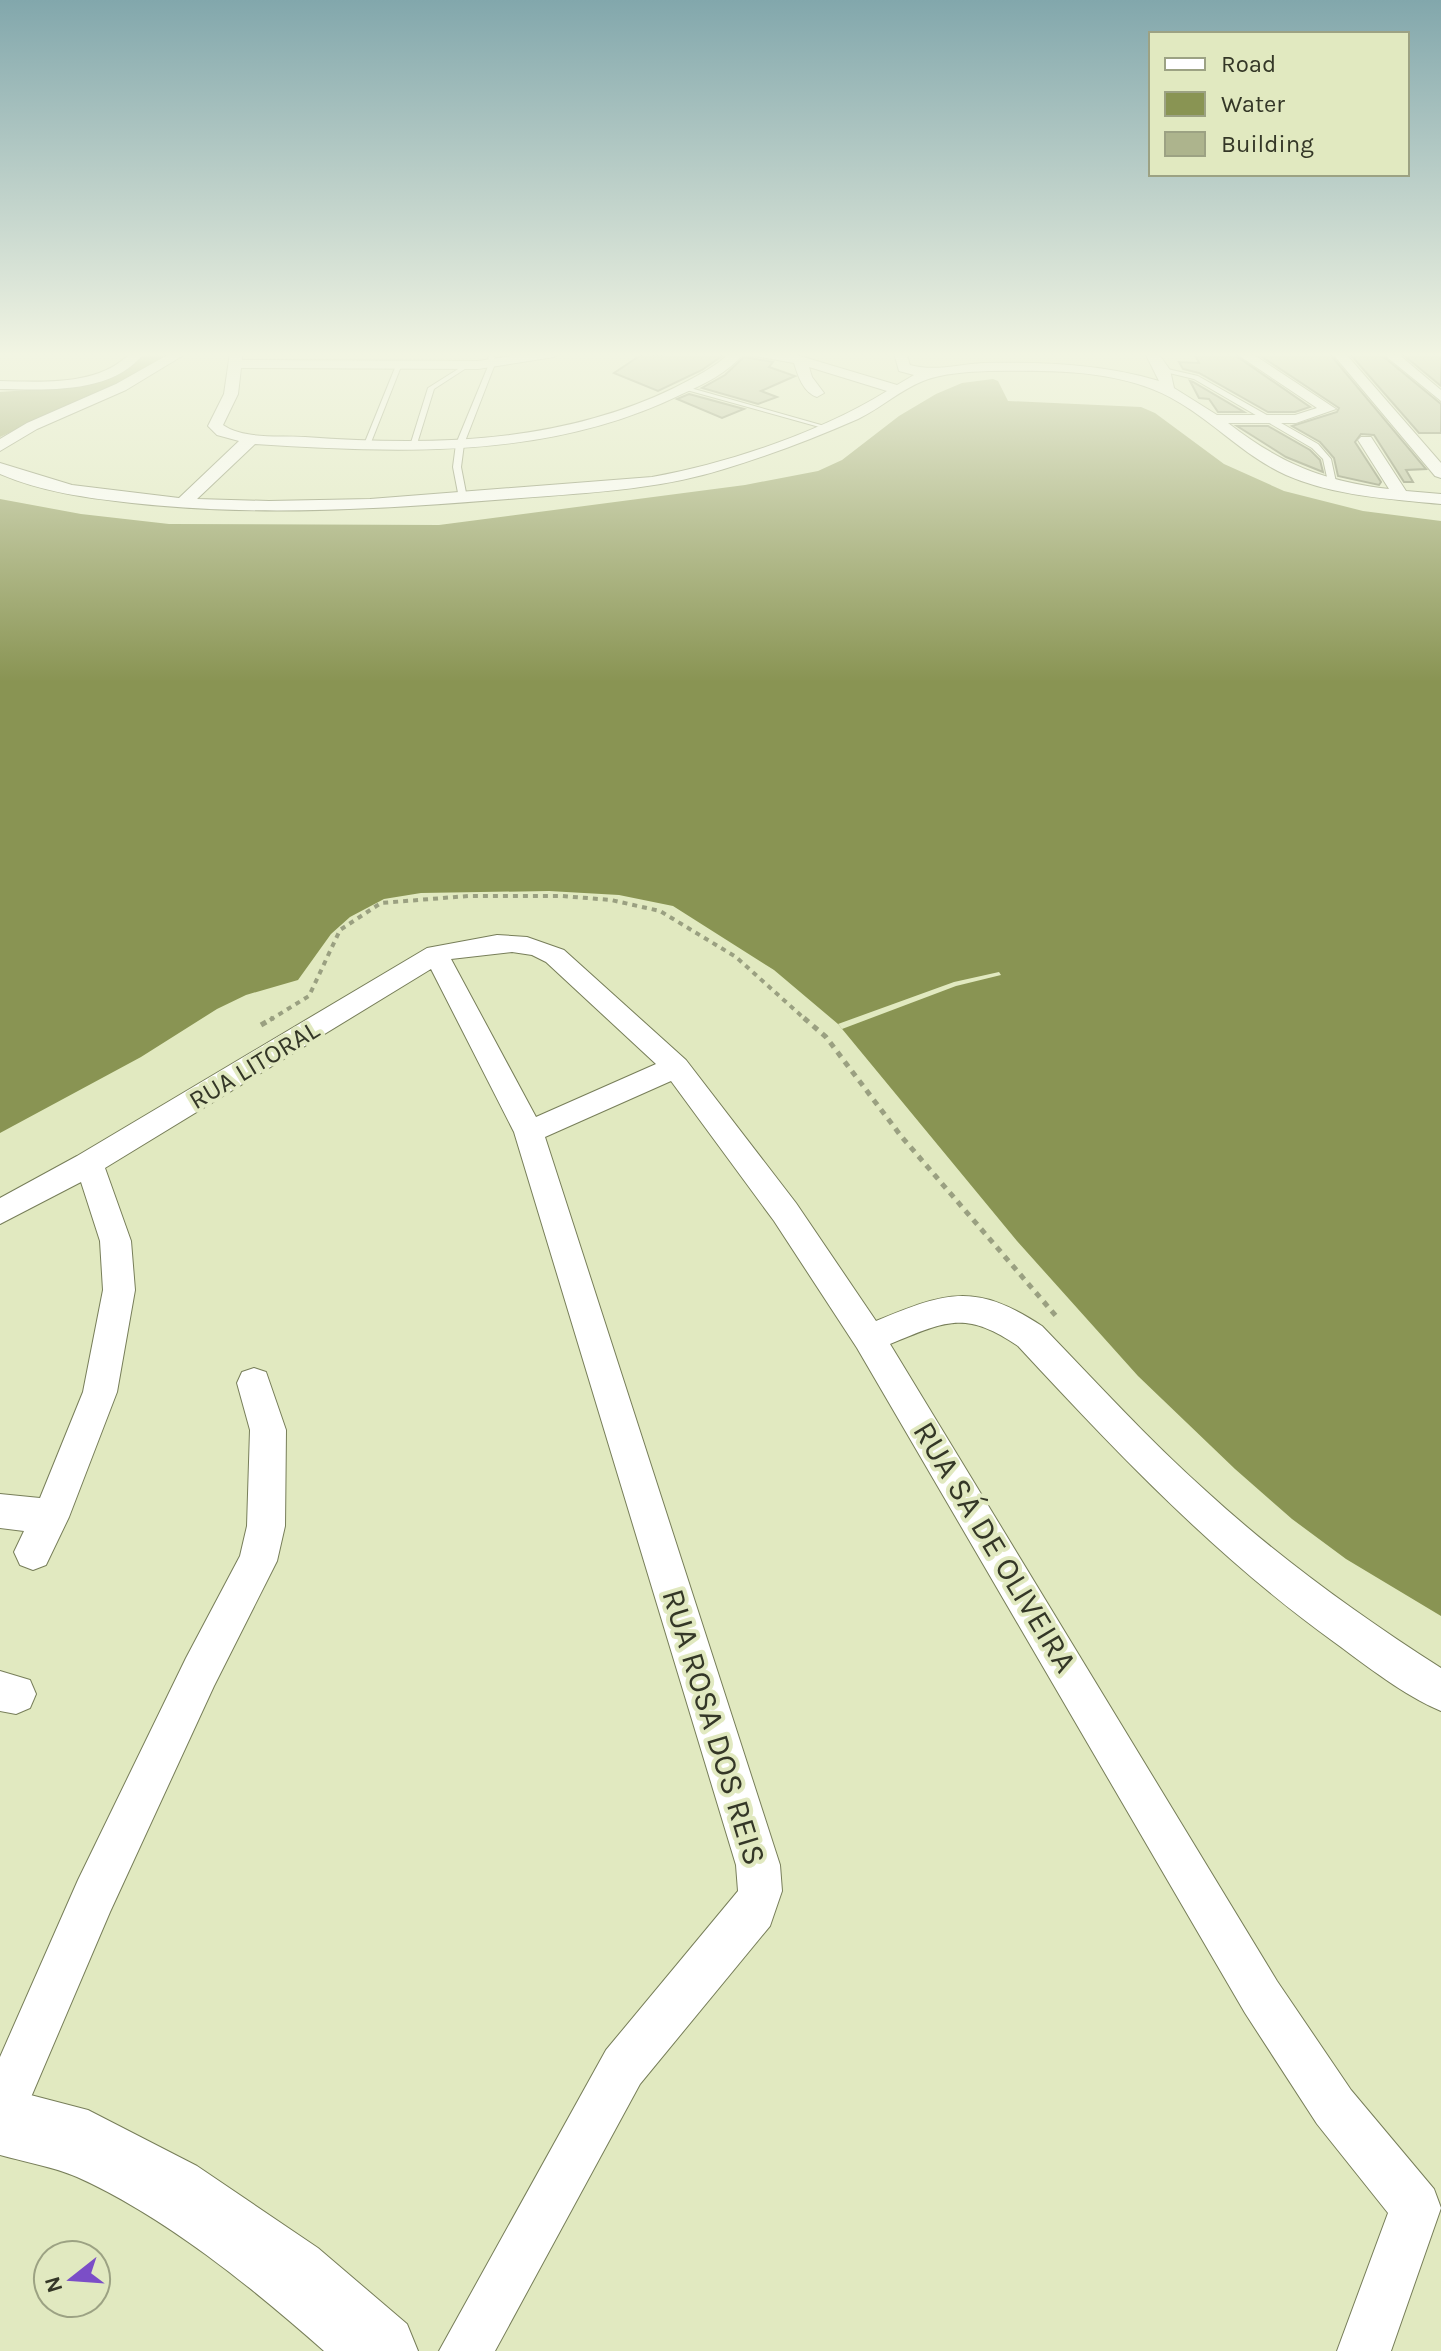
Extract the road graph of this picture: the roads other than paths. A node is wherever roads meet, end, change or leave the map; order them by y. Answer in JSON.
{"nodes":[{"id":1,"x":226,"y":463,"type":"edge"},
{"id":2,"x":458,"y":463,"type":"edge"},
{"id":3,"x":726,"y":463,"type":"edge"},
{"id":4,"x":1273,"y":463,"type":"edge"},
{"id":5,"x":1328,"y":463,"type":"edge"},
{"id":6,"x":1380,"y":463,"type":"edge"},
{"id":7,"x":0,"y":468,"type":"edge"},
{"id":8,"x":1332,"y":482,"type":"junction"},
{"id":9,"x":1401,"y":495,"type":"junction"},
{"id":10,"x":463,"y":498,"type":"junction"},
{"id":11,"x":1441,"y":499,"type":"edge"},
{"id":12,"x":182,"y":504,"type":"junction"},
{"id":13,"x":516,"y":943,"type":"joint"},
{"id":14,"x":436,"y":954,"type":"junction"},
{"id":15,"x":676,"y":1067,"type":"junction"},
{"id":16,"x":529,"y":1132,"type":"junction"},
{"id":17,"x":88,"y":1164,"type":"junction"},
{"id":18,"x":0,"y":1212,"type":"edge"},
{"id":19,"x":869,"y":1338,"type":"junction"},
{"id":20,"x":254,"y":1383,"type":"dead end"},
{"id":21,"x":0,"y":1511,"type":"edge"},
{"id":22,"x":51,"y":1517,"type":"junction"},
{"id":23,"x":33,"y":1552,"type":"dead end"},
{"id":24,"x":1441,"y":1691,"type":"edge"},
{"id":25,"x":0,"y":2113,"type":"edge"},
{"id":26,"x":0,"y":2121,"type":"edge"},
{"id":27,"x":380,"y":2351,"type":"edge"},
{"id":28,"x":466,"y":2351,"type":"edge"},
{"id":29,"x":1364,"y":2351,"type":"edge"}],
"edges":[{"from":1,"to":12,"type":"street"},
{"from":2,"to":10,"type":"lane"},
{"from":3,"to":10,"type":"street"},
{"from":4,"to":8,"type":"street"},
{"from":5,"to":8,"type":"lane"},
{"from":6,"to":9,"type":"street"},
{"from":7,"to":12,"type":"street"},
{"from":8,"to":9,"type":"street"},
{"from":9,"to":11,"type":"street"},
{"from":10,"to":12,"type":"street"},
{"from":13,"to":14,"type":"street","name":"RUA LITORAL"},
{"from":13,"to":15,"type":"street","name":"RUA SÁ DE OLIVEIRA"},
{"from":14,"to":16,"type":"street","name":"RUA ROSA DOS REIS"},
{"from":14,"to":17,"type":"street","name":"RUA LITORAL"},
{"from":15,"to":16,"type":"street"},
{"from":15,"to":19,"type":"street","name":"RUA SÁ DE OLIVEIRA"},
{"from":16,"to":28,"type":"street","name":"RUA ROSA DOS REIS"},
{"from":17,"to":18,"type":"street","name":"RUA LITORAL"},
{"from":17,"to":22,"type":"street"},
{"from":19,"to":24,"type":"street"},
{"from":19,"to":29,"type":"street","name":"RUA SÁ DE OLIVEIRA"},
{"from":20,"to":25,"type":"street"},
{"from":21,"to":22,"type":"street"},
{"from":22,"to":23,"type":"street"},
{"from":26,"to":27,"type":"main road"}]}
